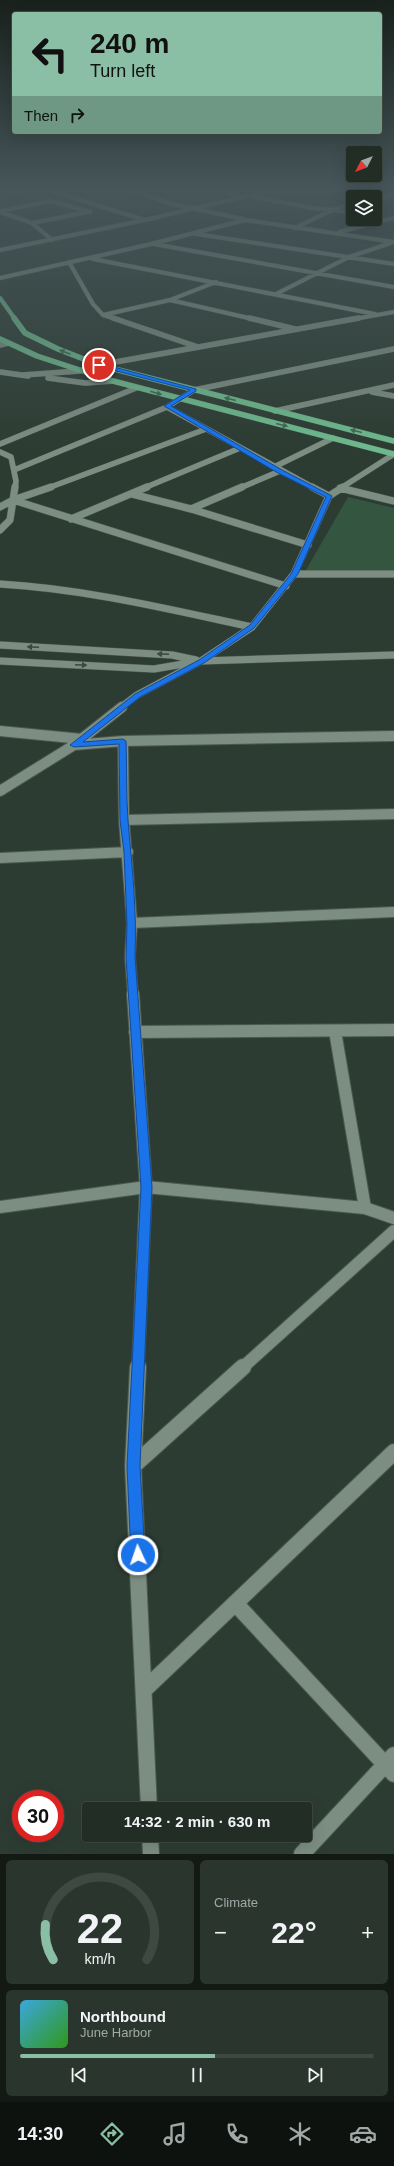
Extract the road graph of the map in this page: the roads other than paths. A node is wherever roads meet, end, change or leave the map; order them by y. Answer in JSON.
{"nodes":[{"id":1,"x":11,"y":276,"type":"edge"},
{"id":2,"x":77,"y":276,"type":"edge"},
{"id":3,"x":182,"y":276,"type":"edge"},
{"id":4,"x":314,"y":276,"type":"edge"},
{"id":5,"x":326,"y":276,"type":"edge"},
{"id":6,"x":0,"y":278,"type":"edge"},
{"id":7,"x":217,"y":282,"type":"junction"},
{"id":8,"x":394,"y":287,"type":"edge"},
{"id":9,"x":276,"y":294,"type":"junction"},
{"id":10,"x":0,"y":298,"type":"edge"},
{"id":11,"x":170,"y":300,"type":"junction"},
{"id":12,"x":394,"y":312,"type":"edge"},
{"id":13,"x":104,"y":315,"type":"junction"},
{"id":14,"x":380,"y":315,"type":"junction"},
{"id":15,"x":394,"y":317,"type":"edge"},
{"id":16,"x":299,"y":330,"type":"junction"},
{"id":17,"x":0,"y":339,"type":"edge"},
{"id":18,"x":8,"y":343,"type":"junction"},
{"id":19,"x":0,"y":345,"type":"edge"},
{"id":20,"x":200,"y":348,"type":"junction"},
{"id":21,"x":394,"y":349,"type":"edge"},
{"id":22,"x":99,"y":365,"type":"junction"},
{"id":23,"x":79,"y":371,"type":"junction"},
{"id":24,"x":0,"y":372,"type":"edge"},
{"id":25,"x":23,"y":375,"type":"junction"},
{"id":26,"x":113,"y":381,"type":"junction"},
{"id":27,"x":394,"y":385,"type":"edge"},
{"id":28,"x":136,"y":388,"type":"junction"},
{"id":29,"x":194,"y":390,"type":"junction"},
{"id":30,"x":368,"y":391,"type":"junction"},
{"id":31,"x":394,"y":396,"type":"edge"},
{"id":32,"x":178,"y":400,"type":"junction"},
{"id":33,"x":167,"y":406,"type":"junction"},
{"id":34,"x":275,"y":411,"type":"junction"},
{"id":35,"x":206,"y":429,"type":"junction"},
{"id":36,"x":334,"y":438,"type":"junction"},
{"id":37,"x":394,"y":441,"type":"edge"},
{"id":38,"x":0,"y":444,"type":"edge"},
{"id":39,"x":240,"y":448,"type":"junction"},
{"id":40,"x":0,"y":452,"type":"edge"},
{"id":41,"x":394,"y":454,"type":"edge"},
{"id":42,"x":274,"y":467,"type":"junction"},
{"id":43,"x":14,"y":470,"type":"junction"},
{"id":44,"x":280,"y":472,"type":"junction"},
{"id":45,"x":340,"y":488,"type":"junction"},
{"id":46,"x":132,"y":494,"type":"junction"},
{"id":47,"x":329,"y":496,"type":"junction"},
{"id":48,"x":13,"y":500,"type":"junction"},
{"id":49,"x":394,"y":501,"type":"edge"},
{"id":50,"x":0,"y":507,"type":"edge"},
{"id":51,"x":191,"y":509,"type":"junction"},
{"id":52,"x":71,"y":519,"type":"junction"},
{"id":53,"x":0,"y":530,"type":"edge"},
{"id":54,"x":308,"y":545,"type":"junction"},
{"id":55,"x":294,"y":574,"type":"junction"},
{"id":56,"x":394,"y":574,"type":"edge"},
{"id":57,"x":0,"y":584,"type":"edge"},
{"id":58,"x":286,"y":586,"type":"junction"},
{"id":59,"x":252,"y":627,"type":"junction"},
{"id":60,"x":0,"y":645,"type":"edge"},
{"id":61,"x":394,"y":656,"type":"edge"},
{"id":62,"x":0,"y":661,"type":"edge"},
{"id":63,"x":201,"y":661,"type":"junction"},
{"id":64,"x":0,"y":731,"type":"edge"},
{"id":65,"x":394,"y":736,"type":"edge"},
{"id":66,"x":123,"y":741,"type":"junction"},
{"id":67,"x":78,"y":742,"type":"junction"},
{"id":68,"x":2,"y":788,"type":"edge"},
{"id":69,"x":394,"y":814,"type":"edge"},
{"id":70,"x":124,"y":820,"type":"junction"},
{"id":71,"x":128,"y":852,"type":"junction"},
{"id":72,"x":0,"y":858,"type":"edge"},
{"id":73,"x":394,"y":912,"type":"edge"},
{"id":74,"x":132,"y":924,"type":"junction"},
{"id":75,"x":394,"y":1030,"type":"edge"},
{"id":76,"x":335,"y":1031,"type":"junction"},
{"id":77,"x":135,"y":1032,"type":"junction"},
{"id":78,"x":146,"y":1187,"type":"junction"},
{"id":79,"x":0,"y":1207,"type":"edge"},
{"id":80,"x":365,"y":1208,"type":"junction"},
{"id":81,"x":394,"y":1218,"type":"edge"},
{"id":82,"x":394,"y":1231,"type":"edge"},
{"id":83,"x":394,"y":1452,"type":"edge"},
{"id":84,"x":134,"y":1466,"type":"junction"},
{"id":85,"x":235,"y":1603,"type":"junction"},
{"id":86,"x":144,"y":1690,"type":"junction"},
{"id":87,"x":391,"y":1765,"type":"edge"},
{"id":88,"x":149,"y":1802,"type":"edge"},
{"id":89,"x":150,"y":1842,"type":"edge"},
{"id":90,"x":151,"y":1854,"type":"edge"},
{"id":91,"x":302,"y":1854,"type":"edge"}],
"edges":[{"from":1,"to":6,"type":"street"},
{"from":2,"to":13,"type":"street"},
{"from":3,"to":7,"type":"street"},
{"from":4,"to":9,"type":"street"},
{"from":5,"to":8,"type":"street"},
{"from":7,"to":9,"type":"street"},
{"from":7,"to":11,"type":"street"},
{"from":9,"to":14,"type":"street"},
{"from":22,"to":10,"type":"main road","one_way":true},
{"from":11,"to":13,"type":"street"},
{"from":11,"to":16,"type":"street"},
{"from":12,"to":14,"type":"street"},
{"from":13,"to":20,"type":"street"},
{"from":14,"to":15,"type":"street"},
{"from":14,"to":16,"type":"street"},
{"from":16,"to":20,"type":"street"},
{"from":17,"to":18,"type":"main road"},
{"from":18,"to":19,"type":"street"},
{"from":18,"to":23,"type":"main road"},
{"from":20,"to":22,"type":"street"},
{"from":21,"to":29,"type":"street"},
{"from":22,"to":23,"type":"street"},
{"from":22,"to":29,"type":"main road"},
{"from":23,"to":25,"type":"street"},
{"from":23,"to":26,"type":"main road"},
{"from":24,"to":25,"type":"street"},
{"from":25,"to":26,"type":"street"},
{"from":26,"to":28,"type":"main road"},
{"from":27,"to":30,"type":"street"},
{"from":28,"to":32,"type":"main road","one_way":true},
{"from":28,"to":38,"type":"street"},
{"from":29,"to":32,"type":"street"},
{"from":34,"to":29,"type":"main road","one_way":true},
{"from":30,"to":31,"type":"street"},
{"from":30,"to":34,"type":"street"},
{"from":32,"to":33,"type":"street"},
{"from":32,"to":36,"type":"main road","one_way":true},
{"from":33,"to":35,"type":"street"},
{"from":33,"to":43,"type":"street"},
{"from":37,"to":34,"type":"main road","one_way":true},
{"from":35,"to":39,"type":"street"},
{"from":35,"to":48,"type":"street"},
{"from":36,"to":41,"type":"main road"},
{"from":36,"to":42,"type":"street"},
{"from":39,"to":42,"type":"street"},
{"from":39,"to":46,"type":"street"},
{"from":40,"to":43,"type":"street"},
{"from":41,"to":45,"type":"street"},
{"from":42,"to":44,"type":"street"},
{"from":43,"to":48,"type":"street"},
{"from":44,"to":47,"type":"street"},
{"from":44,"to":51,"type":"street"},
{"from":45,"to":47,"type":"street"},
{"from":45,"to":49,"type":"street"},
{"from":46,"to":51,"type":"street"},
{"from":46,"to":52,"type":"street"},
{"from":47,"to":54,"type":"street"},
{"from":48,"to":50,"type":"street"},
{"from":48,"to":52,"type":"street"},
{"from":48,"to":53,"type":"street"},
{"from":51,"to":54,"type":"street"},
{"from":52,"to":58,"type":"street"},
{"from":54,"to":55,"type":"street"},
{"from":55,"to":56,"type":"street"},
{"from":55,"to":58,"type":"street"},
{"from":57,"to":59,"type":"street"},
{"from":58,"to":59,"type":"street"},
{"from":59,"to":63,"type":"street"},
{"from":63,"to":60,"type":"street","one_way":true},
{"from":61,"to":63,"type":"street"},
{"from":62,"to":63,"type":"street","one_way":true},
{"from":63,"to":67,"type":"street"},
{"from":64,"to":67,"type":"street"},
{"from":65,"to":66,"type":"street"},
{"from":66,"to":67,"type":"street"},
{"from":66,"to":70,"type":"street"},
{"from":67,"to":68,"type":"street"},
{"from":69,"to":70,"type":"street"},
{"from":70,"to":71,"type":"street"},
{"from":71,"to":72,"type":"street"},
{"from":71,"to":74,"type":"street"},
{"from":73,"to":74,"type":"street"},
{"from":74,"to":77,"type":"street"},
{"from":75,"to":76,"type":"street"},
{"from":76,"to":77,"type":"street"},
{"from":76,"to":80,"type":"street"},
{"from":77,"to":78,"type":"street"},
{"from":78,"to":79,"type":"street"},
{"from":78,"to":80,"type":"street"},
{"from":78,"to":84,"type":"street"},
{"from":80,"to":81,"type":"street"},
{"from":82,"to":84,"type":"street"},
{"from":83,"to":85,"type":"street"},
{"from":84,"to":86,"type":"street"},
{"from":85,"to":86,"type":"street"},
{"from":85,"to":87,"type":"street"},
{"from":86,"to":88,"type":"street"},
{"from":87,"to":91,"type":"street"},
{"from":89,"to":90,"type":"street"}]}
